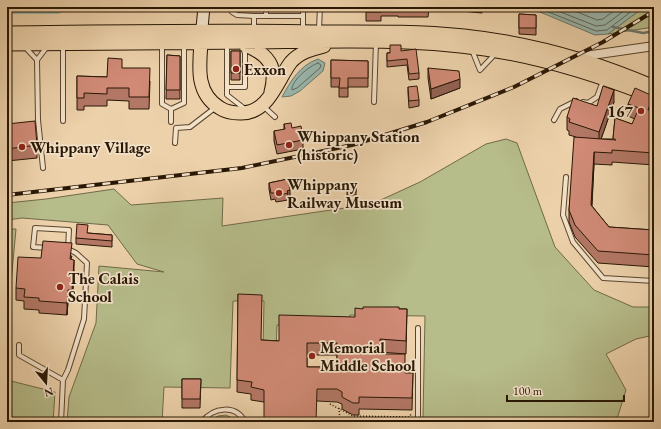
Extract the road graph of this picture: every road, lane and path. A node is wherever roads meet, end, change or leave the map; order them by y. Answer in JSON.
{"nodes":[{"id":1,"x":204,"y":7,"type":"edge"},
{"id":2,"x":231,"y":7,"type":"edge"},
{"id":3,"x":266,"y":7,"type":"edge"},
{"id":4,"x":303,"y":7,"type":"edge"},
{"id":5,"x":320,"y":7,"type":"edge"},
{"id":6,"x":254,"y":16,"type":"junction"},
{"id":7,"x":266,"y":16,"type":"junction"},
{"id":8,"x":303,"y":16,"type":"junction"},
{"id":9,"x":254,"y":31,"type":"junction"},
{"id":10,"x":302,"y":31,"type":"junction"},
{"id":11,"x":319,"y":32,"type":"junction"},
{"id":12,"x":7,"y":33,"type":"edge"},
{"id":13,"x":201,"y":36,"type":"junction"},
{"id":14,"x":233,"y":42,"type":"junction"},
{"id":15,"x":353,"y":42,"type":"junction"},
{"id":16,"x":376,"y":42,"type":"junction"},
{"id":17,"x":57,"y":43,"type":"junction"},
{"id":18,"x":162,"y":43,"type":"junction"},
{"id":19,"x":184,"y":43,"type":"junction"},
{"id":20,"x":7,"y":44,"type":"edge"},
{"id":21,"x":20,"y":44,"type":"junction"},
{"id":22,"x":654,"y":46,"type":"edge"},
{"id":23,"x":471,"y":48,"type":"junction"},
{"id":24,"x":497,"y":51,"type":"junction"},
{"id":25,"x":162,"y":56,"type":"junction"},
{"id":26,"x":169,"y":56,"type":"edge"},
{"id":27,"x":176,"y":56,"type":"edge"},
{"id":28,"x":184,"y":56,"type":"junction"},
{"id":29,"x":574,"y":58,"type":"junction"},
{"id":30,"x":37,"y":60,"type":"junction"},
{"id":31,"x":604,"y":78,"type":"junction"},
{"id":32,"x":227,"y":87,"type":"junction"},
{"id":33,"x":654,"y":87,"type":"edge"},
{"id":34,"x":654,"y":97,"type":"edge"},
{"id":35,"x":374,"y":102,"type":"dead end"},
{"id":36,"x":263,"y":104,"type":"junction"},
{"id":37,"x":217,"y":106,"type":"junction"},
{"id":38,"x":171,"y":109,"type":"junction"},
{"id":39,"x":275,"y":116,"type":"dead end"},
{"id":40,"x":554,"y":120,"type":"dead end"},
{"id":41,"x":63,"y":121,"type":"dead end"},
{"id":42,"x":171,"y":122,"type":"dead end"},
{"id":43,"x":176,"y":123,"type":"dead end"},
{"id":44,"x":176,"y":128,"type":"junction"},
{"id":45,"x":175,"y":143,"type":"dead end"},
{"id":46,"x":43,"y":168,"type":"dead end"},
{"id":47,"x":566,"y":177,"type":"dead end"},
{"id":48,"x":54,"y":248,"type":"edge"},
{"id":49,"x":61,"y":249,"type":"edge"},
{"id":50,"x":68,"y":249,"type":"junction"},
{"id":51,"x":654,"y":281,"type":"edge"},
{"id":52,"x":418,"y":328,"type":"dead end"},
{"id":53,"x":20,"y":345,"type":"dead end"},
{"id":54,"x":63,"y":380,"type":"junction"},
{"id":55,"x":330,"y":404,"type":"dead end"},
{"id":56,"x":339,"y":408,"type":"junction"},
{"id":57,"x":413,"y":411,"type":"dead end"},
{"id":58,"x":61,"y":422,"type":"edge"},
{"id":59,"x":202,"y":422,"type":"edge"},
{"id":60,"x":245,"y":422,"type":"edge"},
{"id":61,"x":340,"y":422,"type":"edge"},
{"id":62,"x":418,"y":422,"type":"edge"}],
"edges":[{"from":1,"to":13,"type":"main road"},
{"from":2,"to":6,"type":"lane"},
{"from":3,"to":7,"type":"lane"},
{"from":4,"to":8,"type":"lane"},
{"from":5,"to":11,"type":"lane"},
{"from":6,"to":7,"type":"lane"},
{"from":6,"to":9,"type":"lane"},
{"from":7,"to":8,"type":"lane"},
{"from":8,"to":10,"type":"lane"},
{"from":9,"to":10,"type":"main road"},
{"from":9,"to":13,"type":"main road"},
{"from":10,"to":11,"type":"main road"},
{"from":11,"to":29,"type":"main road"},
{"from":12,"to":13,"type":"main road"},
{"from":13,"to":14,"type":"main road"},
{"from":13,"to":19,"type":"main road"},
{"from":13,"to":37,"type":"main road"},
{"from":14,"to":15,"type":"main road"},
{"from":14,"to":32,"type":"lane"},
{"from":14,"to":32,"type":"lane"},
{"from":14,"to":36,"type":"main road"},
{"from":15,"to":16,"type":"main road"},
{"from":15,"to":36,"type":"main road"},
{"from":16,"to":23,"type":"main road"},
{"from":16,"to":35,"type":"lane"},
{"from":17,"to":18,"type":"main road"},
{"from":17,"to":21,"type":"main road"},
{"from":17,"to":30,"type":"lane"},
{"from":17,"to":41,"type":"lane"},
{"from":18,"to":19,"type":"main road"},
{"from":18,"to":25,"type":"lane"},
{"from":19,"to":28,"type":"lane"},
{"from":20,"to":21,"type":"main road"},
{"from":21,"to":30,"type":"lane"},
{"from":22,"to":29,"type":"street"},
{"from":23,"to":24,"type":"main road"},
{"from":23,"to":24,"type":"lane"},
{"from":24,"to":31,"type":"main road"},
{"from":25,"to":26,"type":"lane"},
{"from":25,"to":38,"type":"lane"},
{"from":27,"to":28,"type":"lane"},
{"from":28,"to":38,"type":"lane"},
{"from":29,"to":33,"type":"main road"},
{"from":30,"to":46,"type":"lane"},
{"from":31,"to":34,"type":"main road"},
{"from":31,"to":40,"type":"lane"},
{"from":32,"to":36,"type":"lane"},
{"from":36,"to":37,"type":"main road"},
{"from":36,"to":39,"type":"lane"},
{"from":37,"to":44,"type":"lane"},
{"from":38,"to":42,"type":"lane"},
{"from":43,"to":44,"type":"lane"},
{"from":44,"to":45,"type":"lane"},
{"from":47,"to":51,"type":"lane"},
{"from":48,"to":50,"type":"lane"},
{"from":49,"to":50,"type":"lane"},
{"from":50,"to":54,"type":"lane"},
{"from":52,"to":62,"type":"lane"},
{"from":53,"to":54,"type":"lane"},
{"from":54,"to":58,"type":"lane"},
{"from":55,"to":56,"type":"path"},
{"from":56,"to":57,"type":"path"},
{"from":56,"to":61,"type":"path"},
{"from":59,"to":60,"type":"lane"}]}
